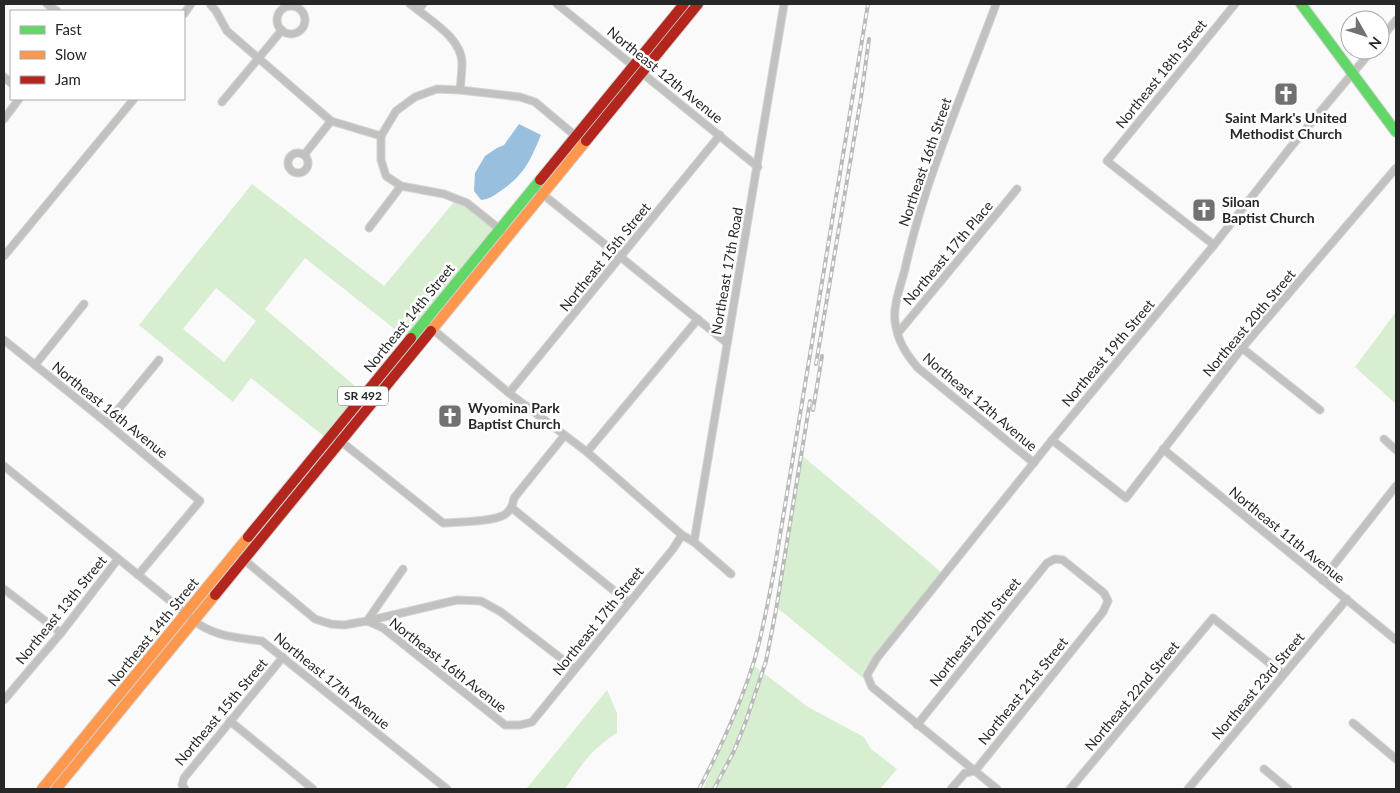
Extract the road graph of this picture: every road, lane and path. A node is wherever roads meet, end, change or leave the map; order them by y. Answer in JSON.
{"nodes":[{"id":1,"x":210,"y":4,"type":"edge"},
{"id":2,"x":410,"y":4,"type":"edge"},
{"id":3,"x":423,"y":4,"type":"edge"},
{"id":4,"x":557,"y":4,"type":"edge"},
{"id":5,"x":684,"y":4,"type":"edge"},
{"id":6,"x":698,"y":4,"type":"edge"},
{"id":7,"x":784,"y":4,"type":"edge"},
{"id":8,"x":996,"y":4,"type":"edge"},
{"id":9,"x":1235,"y":4,"type":"edge"},
{"id":10,"x":1302,"y":4,"type":"edge"},
{"id":11,"x":418,"y":10,"type":"junction"},
{"id":12,"x":282,"y":30,"type":"junction"},
{"id":13,"x":258,"y":58,"type":"junction"},
{"id":14,"x":1364,"y":60,"type":"edge"},
{"id":15,"x":637,"y":69,"type":"junction"},
{"id":16,"x":1354,"y":72,"type":"junction"},
{"id":17,"x":460,"y":90,"type":"junction"},
{"id":18,"x":18,"y":100,"type":"edge"},
{"id":19,"x":133,"y":100,"type":"edge"},
{"id":20,"x":222,"y":102,"type":"dead end"},
{"id":21,"x":4,"y":119,"type":"edge"},
{"id":22,"x":331,"y":121,"type":"junction"},
{"id":23,"x":1396,"y":132,"type":"edge"},
{"id":24,"x":720,"y":135,"type":"junction"},
{"id":25,"x":381,"y":136,"type":"junction"},
{"id":26,"x":580,"y":140,"type":"junction"},
{"id":27,"x":304,"y":155,"type":"dead end"},
{"id":28,"x":758,"y":167,"type":"junction"},
{"id":29,"x":1396,"y":168,"type":"edge"},
{"id":30,"x":401,"y":186,"type":"junction"},
{"id":31,"x":534,"y":187,"type":"junction"},
{"id":32,"x":1017,"y":189,"type":"dead end"},
{"id":33,"x":542,"y":194,"type":"junction"},
{"id":34,"x":369,"y":228,"type":"dead end"},
{"id":35,"x":504,"y":232,"type":"junction"},
{"id":36,"x":1214,"y":245,"type":"junction"},
{"id":37,"x":4,"y":256,"type":"edge"},
{"id":38,"x":622,"y":257,"type":"junction"},
{"id":39,"x":84,"y":304,"type":"dead end"},
{"id":40,"x":698,"y":319,"type":"junction"},
{"id":41,"x":423,"y":322,"type":"junction"},
{"id":42,"x":432,"y":329,"type":"junction"},
{"id":43,"x":898,"y":333,"type":"junction"},
{"id":44,"x":4,"y":340,"type":"edge"},
{"id":45,"x":727,"y":343,"type":"junction"},
{"id":46,"x":1242,"y":348,"type":"junction"},
{"id":47,"x":159,"y":360,"type":"dead end"},
{"id":48,"x":35,"y":366,"type":"junction"},
{"id":49,"x":509,"y":393,"type":"junction"},
{"id":50,"x":1320,"y":410,"type":"dead end"},
{"id":51,"x":107,"y":423,"type":"junction"},
{"id":52,"x":564,"y":436,"type":"junction"},
{"id":53,"x":336,"y":437,"type":"junction"},
{"id":54,"x":1052,"y":440,"type":"junction"},
{"id":55,"x":1384,"y":440,"type":"dead end"},
{"id":56,"x":1162,"y":449,"type":"junction"},
{"id":57,"x":1396,"y":450,"type":"edge"},
{"id":58,"x":587,"y":452,"type":"junction"},
{"id":59,"x":1034,"y":463,"type":"junction"},
{"id":60,"x":4,"y":466,"type":"edge"},
{"id":61,"x":1396,"y":486,"type":"edge"},
{"id":62,"x":1126,"y":498,"type":"joint"},
{"id":63,"x":512,"y":508,"type":"junction"},
{"id":64,"x":682,"y":535,"type":"junction"},
{"id":65,"x":694,"y":542,"type":"junction"},
{"id":66,"x":240,"y":556,"type":"junction"},
{"id":67,"x":118,"y":558,"type":"junction"},
{"id":68,"x":403,"y":569,"type":"dead end"},
{"id":69,"x":731,"y":574,"type":"dead end"},
{"id":70,"x":138,"y":575,"type":"junction"},
{"id":71,"x":1322,"y":580,"type":"junction"},
{"id":72,"x":4,"y":589,"type":"edge"},
{"id":73,"x":1347,"y":599,"type":"junction"},
{"id":74,"x":628,"y":602,"type":"junction"},
{"id":75,"x":1108,"y":602,"type":"joint"},
{"id":76,"x":190,"y":617,"type":"junction"},
{"id":77,"x":367,"y":621,"type":"junction"},
{"id":78,"x":60,"y":633,"type":"junction"},
{"id":79,"x":1396,"y":640,"type":"edge"},
{"id":80,"x":284,"y":657,"type":"junction"},
{"id":81,"x":574,"y":669,"type":"junction"},
{"id":82,"x":1283,"y":674,"type":"junction"},
{"id":83,"x":4,"y":700,"type":"edge"},
{"id":84,"x":230,"y":721,"type":"junction"},
{"id":85,"x":1353,"y":722,"type":"dead end"},
{"id":86,"x":916,"y":725,"type":"junction"},
{"id":87,"x":520,"y":726,"type":"joint"},
{"id":88,"x":1396,"y":759,"type":"edge"},
{"id":89,"x":1264,"y":769,"type":"dead end"},
{"id":90,"x":975,"y":771,"type":"junction"},
{"id":91,"x":183,"y":787,"type":"edge"},
{"id":92,"x":42,"y":789,"type":"edge"},
{"id":93,"x":56,"y":789,"type":"edge"},
{"id":94,"x":313,"y":789,"type":"edge"},
{"id":95,"x":447,"y":789,"type":"edge"},
{"id":96,"x":951,"y":789,"type":"edge"},
{"id":97,"x":997,"y":789,"type":"edge"},
{"id":98,"x":1070,"y":789,"type":"edge"},
{"id":99,"x":1188,"y":789,"type":"edge"},
{"id":100,"x":1288,"y":789,"type":"edge"}],
"edges":[{"from":1,"to":13,"type":"street"},
{"from":2,"to":11,"type":"street"},
{"from":3,"to":11,"type":"street"},
{"from":4,"to":15,"type":"street","name":"Northeast 12th Avenue"},
{"from":5,"to":15,"type":"main road","name":"Northeast 14th Street","number":"SR 492"},
{"from":6,"to":15,"type":"main road","name":"Northeast 14th Street","number":"SR 492"},
{"from":7,"to":28,"type":"street","name":"Northeast 17th Road"},
{"from":8,"to":43,"type":"street","name":"Northeast 16th Street"},
{"from":9,"to":36,"type":"street","name":"Northeast 18th Street"},
{"from":10,"to":16,"type":"main road"},
{"from":11,"to":17,"type":"street"},
{"from":12,"to":12,"type":"street"},
{"from":12,"to":13,"type":"street"},
{"from":13,"to":20,"type":"street"},
{"from":13,"to":22,"type":"street"},
{"from":14,"to":16,"type":"street","name":"Northeast 19th Street"},
{"from":15,"to":24,"type":"street","name":"Northeast 12th Avenue"},
{"from":15,"to":26,"type":"main road","name":"Northeast 14th Street","number":"SR 492"},
{"from":16,"to":23,"type":"main road"},
{"from":16,"to":36,"type":"street","name":"Northeast 19th Street"},
{"from":17,"to":25,"type":"street"},
{"from":17,"to":26,"type":"street"},
{"from":18,"to":21,"type":"street"},
{"from":19,"to":37,"type":"street"},
{"from":22,"to":25,"type":"street"},
{"from":22,"to":27,"type":"street"},
{"from":24,"to":28,"type":"street","name":"Northeast 12th Avenue"},
{"from":24,"to":38,"type":"street","name":"Northeast 15th Street"},
{"from":25,"to":30,"type":"street"},
{"from":26,"to":31,"type":"main road","name":"Northeast 14th Street","number":"SR 492"},
{"from":26,"to":33,"type":"main road","name":"Northeast 14th Street","number":"SR 492"},
{"from":28,"to":45,"type":"street","name":"Northeast 17th Road"},
{"from":29,"to":46,"type":"street","name":"Northeast 20th Street"},
{"from":30,"to":34,"type":"street"},
{"from":30,"to":35,"type":"street"},
{"from":31,"to":33,"type":"street"},
{"from":31,"to":35,"type":"main road","name":"Northeast 14th Street","number":"SR 492"},
{"from":32,"to":43,"type":"street","name":"Northeast 17th Place"},
{"from":33,"to":35,"type":"main road","name":"Northeast 14th Street","number":"SR 492"},
{"from":33,"to":38,"type":"street"},
{"from":35,"to":41,"type":"main road","name":"Northeast 14th Street","number":"SR 492"},
{"from":35,"to":42,"type":"main road","name":"Northeast 14th Street","number":"SR 492"},
{"from":36,"to":54,"type":"street","name":"Northeast 19th Street"},
{"from":38,"to":40,"type":"street"},
{"from":38,"to":49,"type":"street","name":"Northeast 15th Street"},
{"from":39,"to":48,"type":"street"},
{"from":40,"to":45,"type":"street"},
{"from":40,"to":58,"type":"street"},
{"from":41,"to":42,"type":"street"},
{"from":41,"to":53,"type":"main road","name":"Northeast 14th Street","number":"SR 492"},
{"from":42,"to":49,"type":"street"},
{"from":42,"to":53,"type":"main road","name":"Northeast 14th Street","number":"SR 492"},
{"from":43,"to":59,"type":"street","name":"Northeast 12th Avenue"},
{"from":44,"to":48,"type":"street","name":"Northeast 16th Avenue"},
{"from":45,"to":65,"type":"street","name":"Northeast 17th Road"},
{"from":46,"to":50,"type":"street"},
{"from":46,"to":56,"type":"street","name":"Northeast 20th Street"},
{"from":47,"to":51,"type":"street"},
{"from":48,"to":51,"type":"street","name":"Northeast 16th Avenue"},
{"from":49,"to":52,"type":"street"},
{"from":51,"to":70,"type":"street","name":"Northeast 16th Avenue"},
{"from":52,"to":58,"type":"street"},
{"from":52,"to":63,"type":"street"},
{"from":53,"to":63,"type":"street"},
{"from":53,"to":66,"type":"main road","name":"Northeast 14th Street","number":"SR 492"},
{"from":54,"to":59,"type":"street","name":"Northeast 19th Street"},
{"from":54,"to":62,"type":"street","name":"Northeast 12th Avenue"},
{"from":55,"to":57,"type":"street"},
{"from":56,"to":62,"type":"street","name":"Northeast 20th Street"},
{"from":56,"to":71,"type":"street","name":"Northeast 11th Avenue"},
{"from":58,"to":64,"type":"street"},
{"from":59,"to":86,"type":"street","name":"Northeast 19th Street"},
{"from":60,"to":67,"type":"street","name":"Northeast 17th Avenue"},
{"from":61,"to":71,"type":"street"},
{"from":63,"to":74,"type":"street"},
{"from":64,"to":65,"type":"street"},
{"from":64,"to":74,"type":"street","name":"Northeast 17th Street"},
{"from":65,"to":69,"type":"street"},
{"from":66,"to":76,"type":"main road","name":"Northeast 14th Street","number":"SR 492"},
{"from":66,"to":77,"type":"street","name":"Northeast 16th Avenue"},
{"from":67,"to":70,"type":"street","name":"Northeast 17th Avenue"},
{"from":67,"to":78,"type":"street","name":"Northeast 13th Street"},
{"from":68,"to":77,"type":"street"},
{"from":70,"to":76,"type":"street","name":"Northeast 17th Avenue"},
{"from":71,"to":73,"type":"street","name":"Northeast 11th Avenue"},
{"from":72,"to":78,"type":"street"},
{"from":73,"to":79,"type":"street","name":"Northeast 11th Avenue"},
{"from":73,"to":82,"type":"street","name":"Northeast 23rd Street"},
{"from":74,"to":81,"type":"street","name":"Northeast 17th Street"},
{"from":75,"to":86,"type":"street","name":"Northeast 20th Street"},
{"from":75,"to":90,"type":"street","name":"Northeast 21st Street"},
{"from":76,"to":80,"type":"street","name":"Northeast 17th Avenue"},
{"from":76,"to":92,"type":"main road","name":"Northeast 14th Street","number":"SR 492"},
{"from":76,"to":93,"type":"main road","name":"Northeast 14th Street","number":"SR 492"},
{"from":77,"to":81,"type":"street"},
{"from":77,"to":87,"type":"street","name":"Northeast 16th Avenue"},
{"from":78,"to":83,"type":"street","name":"Northeast 13th Street"},
{"from":80,"to":84,"type":"street","name":"Northeast 15th Street"},
{"from":80,"to":95,"type":"street","name":"Northeast 17th Avenue"},
{"from":81,"to":87,"type":"street","name":"Northeast 17th Street"},
{"from":82,"to":98,"type":"street","name":"Northeast 22nd Street"},
{"from":82,"to":99,"type":"street","name":"Northeast 23rd Street"},
{"from":84,"to":91,"type":"street","name":"Northeast 15th Street"},
{"from":84,"to":94,"type":"street"},
{"from":85,"to":88,"type":"street"},
{"from":86,"to":90,"type":"street"},
{"from":89,"to":100,"type":"street"},
{"from":90,"to":96,"type":"street","name":"Northeast 21st Street"},
{"from":90,"to":97,"type":"street"}]}
